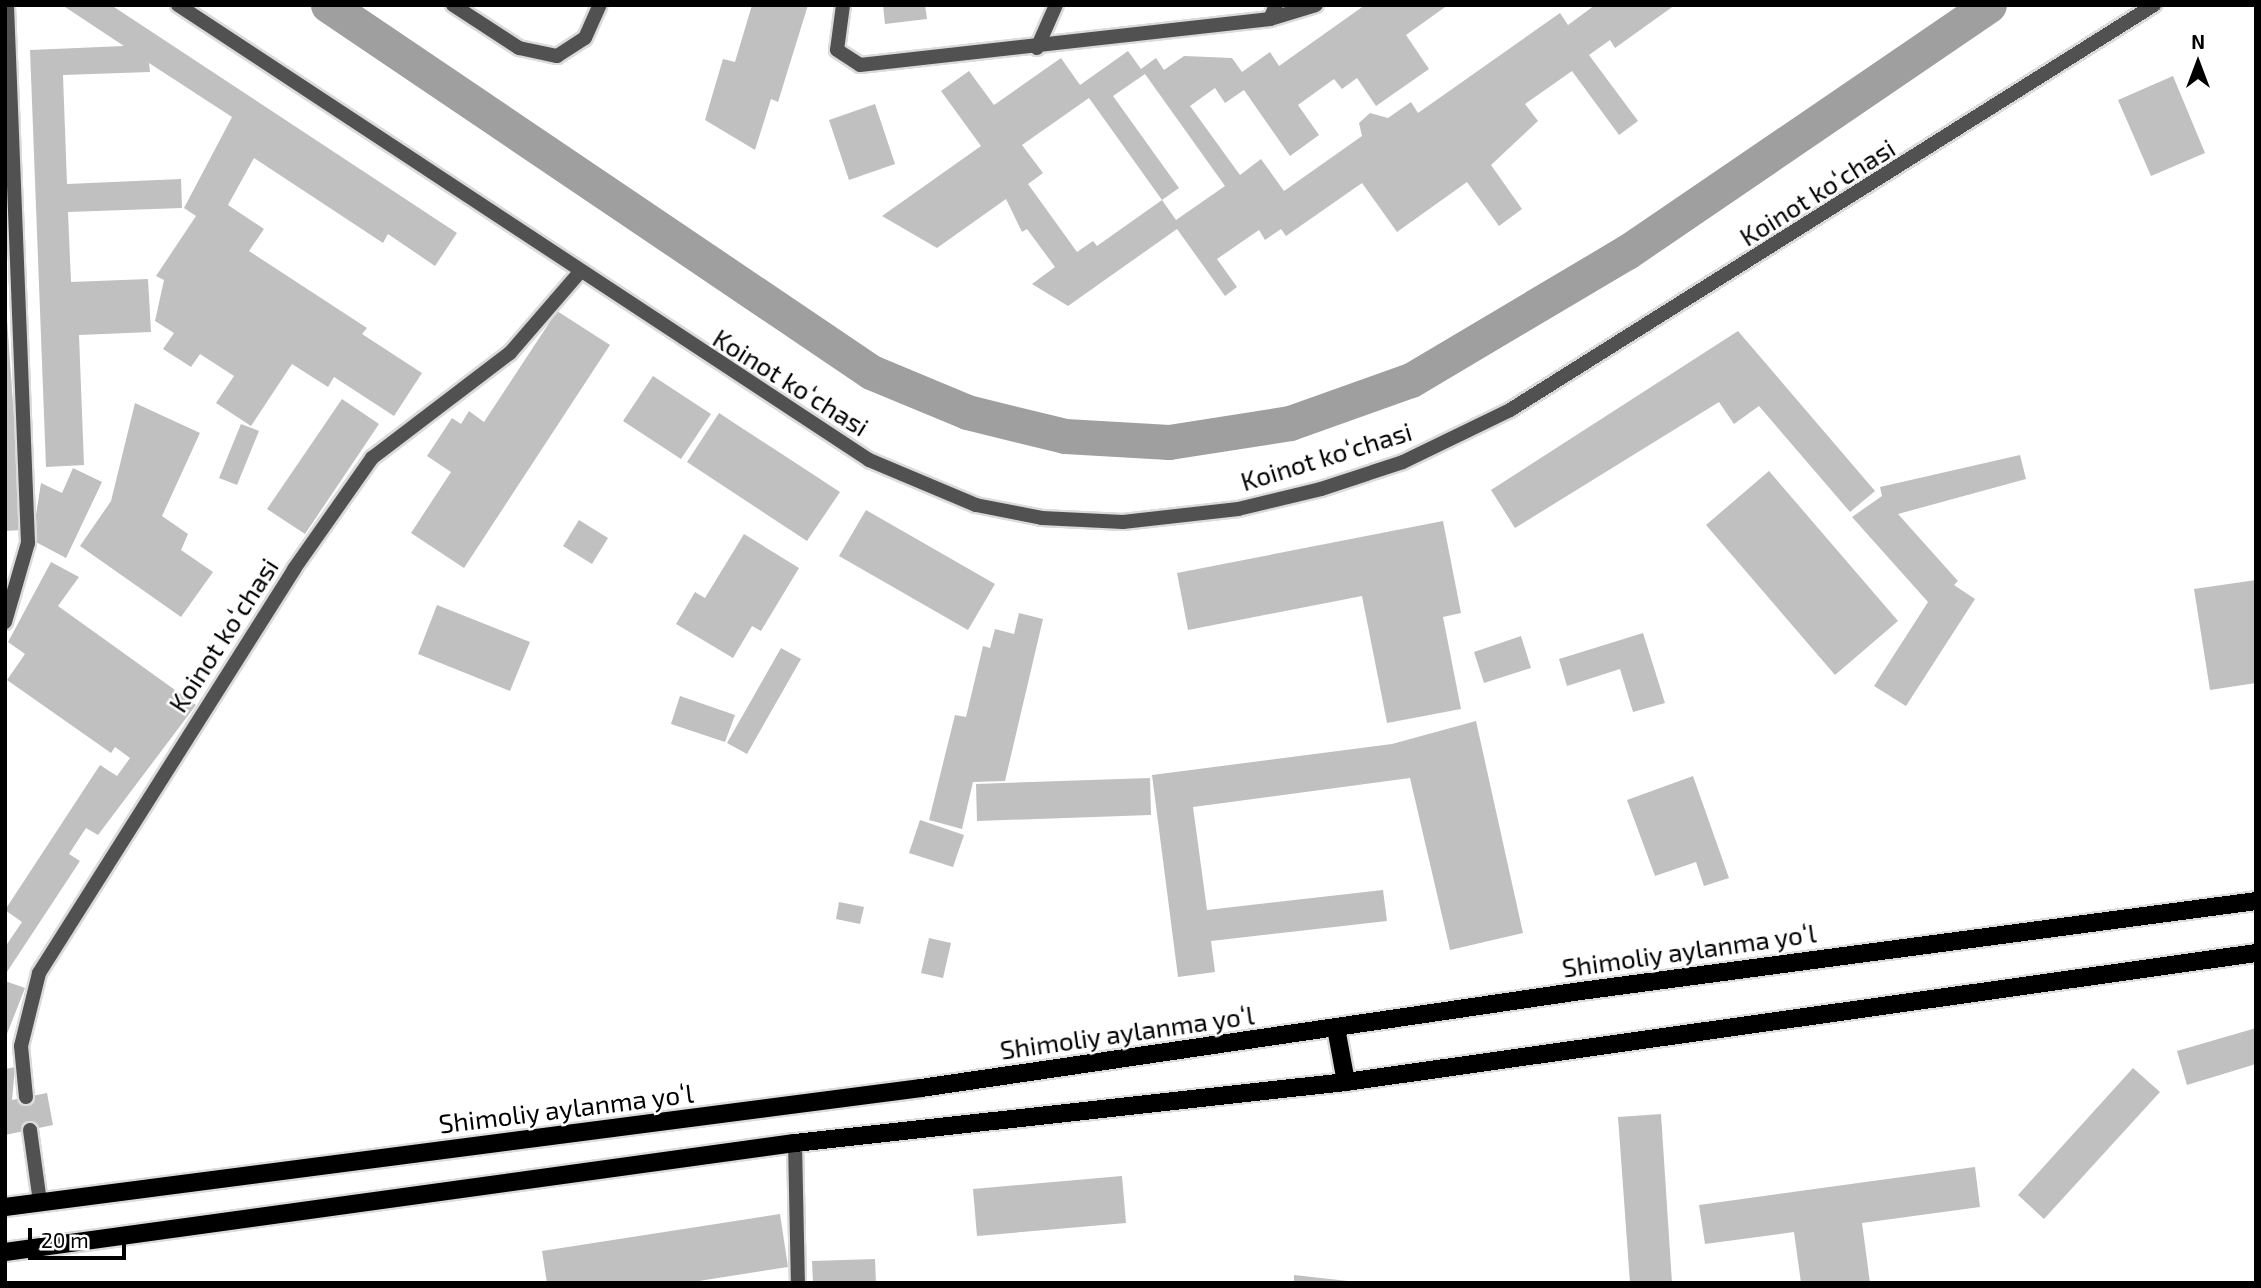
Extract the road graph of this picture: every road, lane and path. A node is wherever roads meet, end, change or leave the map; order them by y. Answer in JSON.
{"nodes":[{"id":1,"x":7,"y":5,"type":"edge"},
{"id":2,"x":178,"y":5,"type":"edge"},
{"id":3,"x":453,"y":5,"type":"edge"},
{"id":4,"x":600,"y":5,"type":"edge"},
{"id":5,"x":843,"y":5,"type":"edge"},
{"id":6,"x":1056,"y":5,"type":"edge"},
{"id":7,"x":1316,"y":5,"type":"edge"},
{"id":8,"x":2154,"y":5,"type":"edge"},
{"id":9,"x":1273,"y":12,"type":"edge"},
{"id":10,"x":1037,"y":48,"type":"junction"},
{"id":11,"x":580,"y":272,"type":"junction"},
{"id":12,"x":5,"y":622,"type":"edge"},
{"id":13,"x":2256,"y":901,"type":"edge"},
{"id":14,"x":2256,"y":953,"type":"edge"},
{"id":15,"x":1336,"y":1028,"type":"junction"},
{"id":16,"x":1346,"y":1082,"type":"junction"},
{"id":17,"x":26,"y":1097,"type":"dead end"},
{"id":18,"x":30,"y":1130,"type":"dead end"},
{"id":19,"x":795,"y":1143,"type":"junction"},
{"id":20,"x":40,"y":1202,"type":"junction"},
{"id":21,"x":5,"y":1207,"type":"edge"},
{"id":22,"x":5,"y":1252,"type":"edge"},
{"id":23,"x":798,"y":1283,"type":"edge"}],
"edges":[{"from":1,"to":12,"type":"street"},
{"from":2,"to":11,"type":"street","name":"Koinot koʻchasi"},
{"from":3,"to":4,"type":"street"},
{"from":5,"to":10,"type":"street"},
{"from":6,"to":10,"type":"street"},
{"from":7,"to":9,"type":"street"},
{"from":8,"to":11,"type":"street","name":"Koinot koʻchasi"},
{"from":9,"to":10,"type":"street"},
{"from":11,"to":17,"type":"street","name":"Koinot koʻchasi"},
{"from":13,"to":15,"type":"main road","name":"Shimoliy aylanma yoʻl"},
{"from":14,"to":16,"type":"main road"},
{"from":15,"to":16,"type":"main road"},
{"from":15,"to":20,"type":"main road","name":"Shimoliy aylanma yoʻl"},
{"from":16,"to":19,"type":"main road"},
{"from":18,"to":20,"type":"street"},
{"from":19,"to":22,"type":"main road"},
{"from":19,"to":23,"type":"street"},
{"from":20,"to":21,"type":"main road","name":"Shimoliy aylanma yoʻl"}]}
